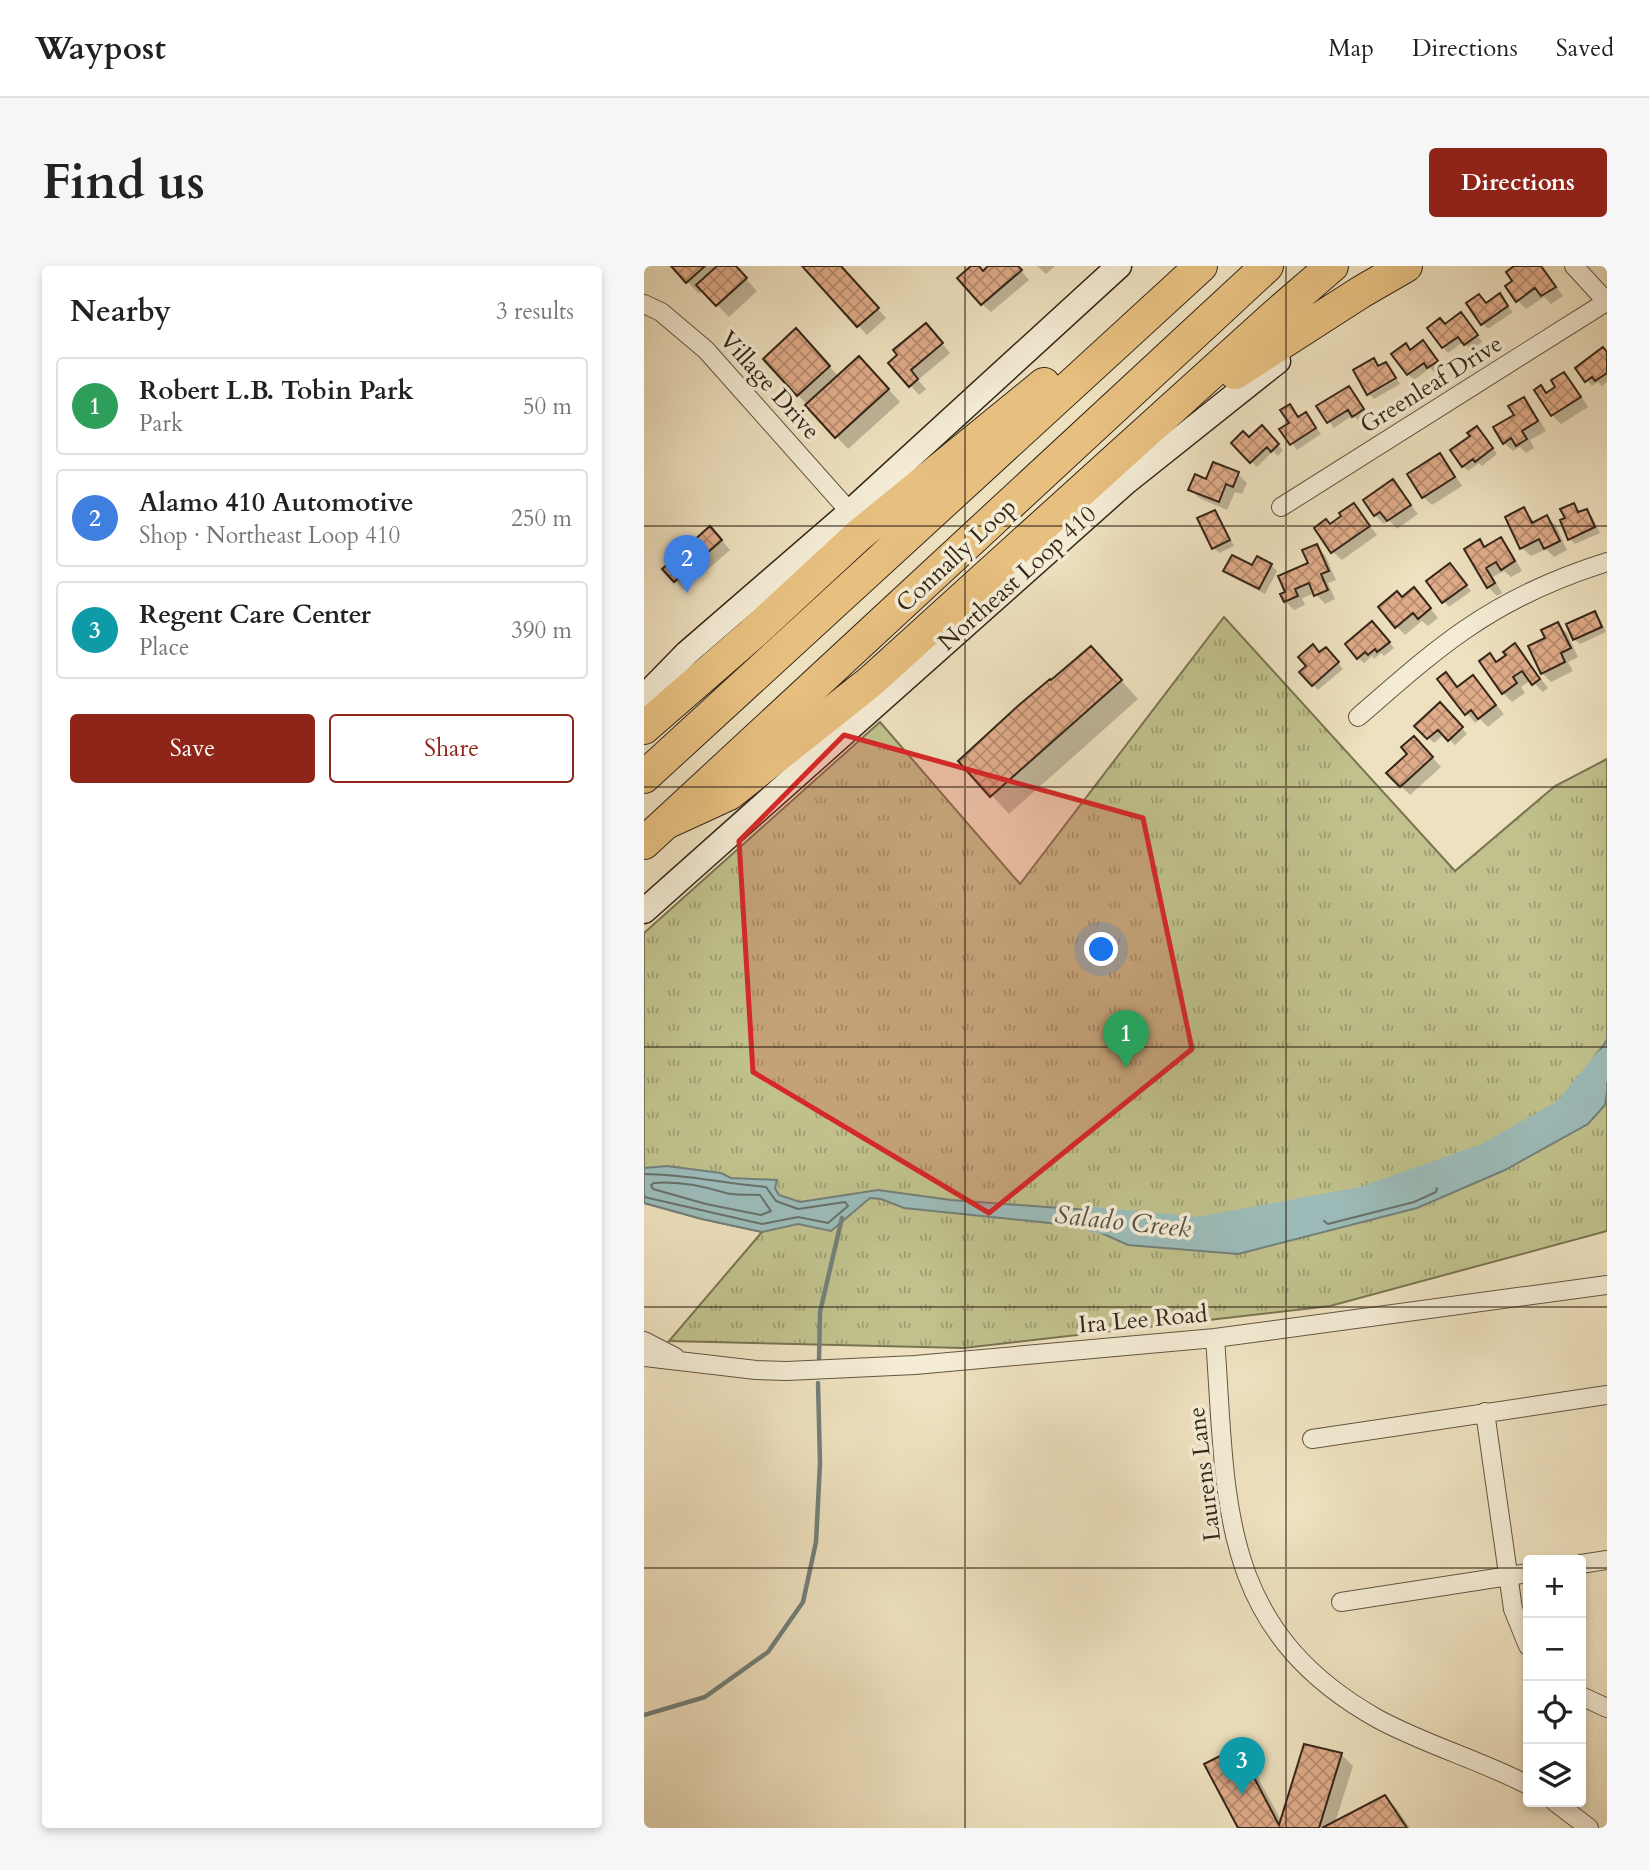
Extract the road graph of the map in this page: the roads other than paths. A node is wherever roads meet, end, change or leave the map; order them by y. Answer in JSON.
{"nodes":[{"id":1,"x":1119,"y":266,"type":"edge"},
{"id":2,"x":1267,"y":266,"type":"edge"},
{"id":3,"x":1332,"y":266,"type":"edge"},
{"id":4,"x":1407,"y":266,"type":"edge"},
{"id":5,"x":1574,"y":266,"type":"edge"},
{"id":6,"x":1191,"y":275,"type":"edge"},
{"id":7,"x":1607,"y":302,"type":"edge"},
{"id":8,"x":644,"y":304,"type":"edge"},
{"id":9,"x":1081,"y":491,"type":"junction"},
{"id":10,"x":1281,"y":507,"type":"dead end"},
{"id":11,"x":850,"y":512,"type":"junction"},
{"id":12,"x":1607,"y":562,"type":"edge"},
{"id":13,"x":721,"y":625,"type":"junction"},
{"id":14,"x":644,"y":682,"type":"edge"},
{"id":15,"x":644,"y":696,"type":"edge"},
{"id":16,"x":1358,"y":717,"type":"dead end"},
{"id":17,"x":644,"y":728,"type":"edge"},
{"id":18,"x":644,"y":777,"type":"edge"},
{"id":19,"x":668,"y":822,"type":"junction"},
{"id":20,"x":644,"y":843,"type":"edge"},
{"id":21,"x":644,"y":911,"type":"edge"},
{"id":22,"x":1607,"y":1285,"type":"edge"},
{"id":23,"x":1214,"y":1338,"type":"junction"},
{"id":24,"x":644,"y":1341,"type":"edge"},
{"id":25,"x":644,"y":1357,"type":"edge"},
{"id":26,"x":681,"y":1360,"type":"junction"},
{"id":27,"x":1607,"y":1395,"type":"edge"},
{"id":28,"x":1485,"y":1412,"type":"junction"},
{"id":29,"x":1312,"y":1439,"type":"dead end"},
{"id":30,"x":1607,"y":1560,"type":"edge"},
{"id":31,"x":1586,"y":1563,"type":"edge"},
{"id":32,"x":1523,"y":1574,"type":"edge"},
{"id":33,"x":1509,"y":1576,"type":"junction"},
{"id":34,"x":1341,"y":1602,"type":"dead end"},
{"id":35,"x":1523,"y":1635,"type":"edge"},
{"id":36,"x":1586,"y":1698,"type":"edge"},
{"id":37,"x":1607,"y":1708,"type":"edge"},
{"id":38,"x":1523,"y":1783,"type":"edge"},
{"id":39,"x":1562,"y":1807,"type":"edge"},
{"id":40,"x":1590,"y":1828,"type":"edge"}],
"edges":[{"from":1,"to":11,"type":"main road"},
{"from":2,"to":19,"type":"highway","name":"Connally Loop"},
{"from":3,"to":9,"type":"highway"},
{"from":4,"to":9,"type":"highway"},
{"from":4,"to":21,"type":"main road","name":"Northeast Loop 410"},
{"from":5,"to":7,"type":"street"},
{"from":6,"to":17,"type":"highway"},
{"from":6,"to":18,"type":"highway","name":"Connally Loop"},
{"from":7,"to":10,"type":"street","name":"Greenleaf Drive"},
{"from":8,"to":11,"type":"street","name":"Village Drive"},
{"from":9,"to":19,"type":"highway"},
{"from":11,"to":13,"type":"main road"},
{"from":12,"to":16,"type":"street"},
{"from":13,"to":14,"type":"main road"},
{"from":13,"to":15,"type":"main road"},
{"from":19,"to":20,"type":"highway","name":"Connally Loop"},
{"from":22,"to":23,"type":"street","name":"Ira Lee Road"},
{"from":23,"to":26,"type":"street","name":"Ira Lee Road"},
{"from":23,"to":38,"type":"street","name":"Laurens Lane"},
{"from":24,"to":26,"type":"street","name":"Ira Lee Road"},
{"from":25,"to":26,"type":"street","name":"Ira Lee Road"},
{"from":27,"to":28,"type":"street"},
{"from":28,"to":29,"type":"street"},
{"from":28,"to":33,"type":"street"},
{"from":30,"to":31,"type":"street"},
{"from":32,"to":33,"type":"street"},
{"from":33,"to":34,"type":"street"},
{"from":33,"to":35,"type":"street"},
{"from":36,"to":37,"type":"street"},
{"from":39,"to":40,"type":"street"}]}
